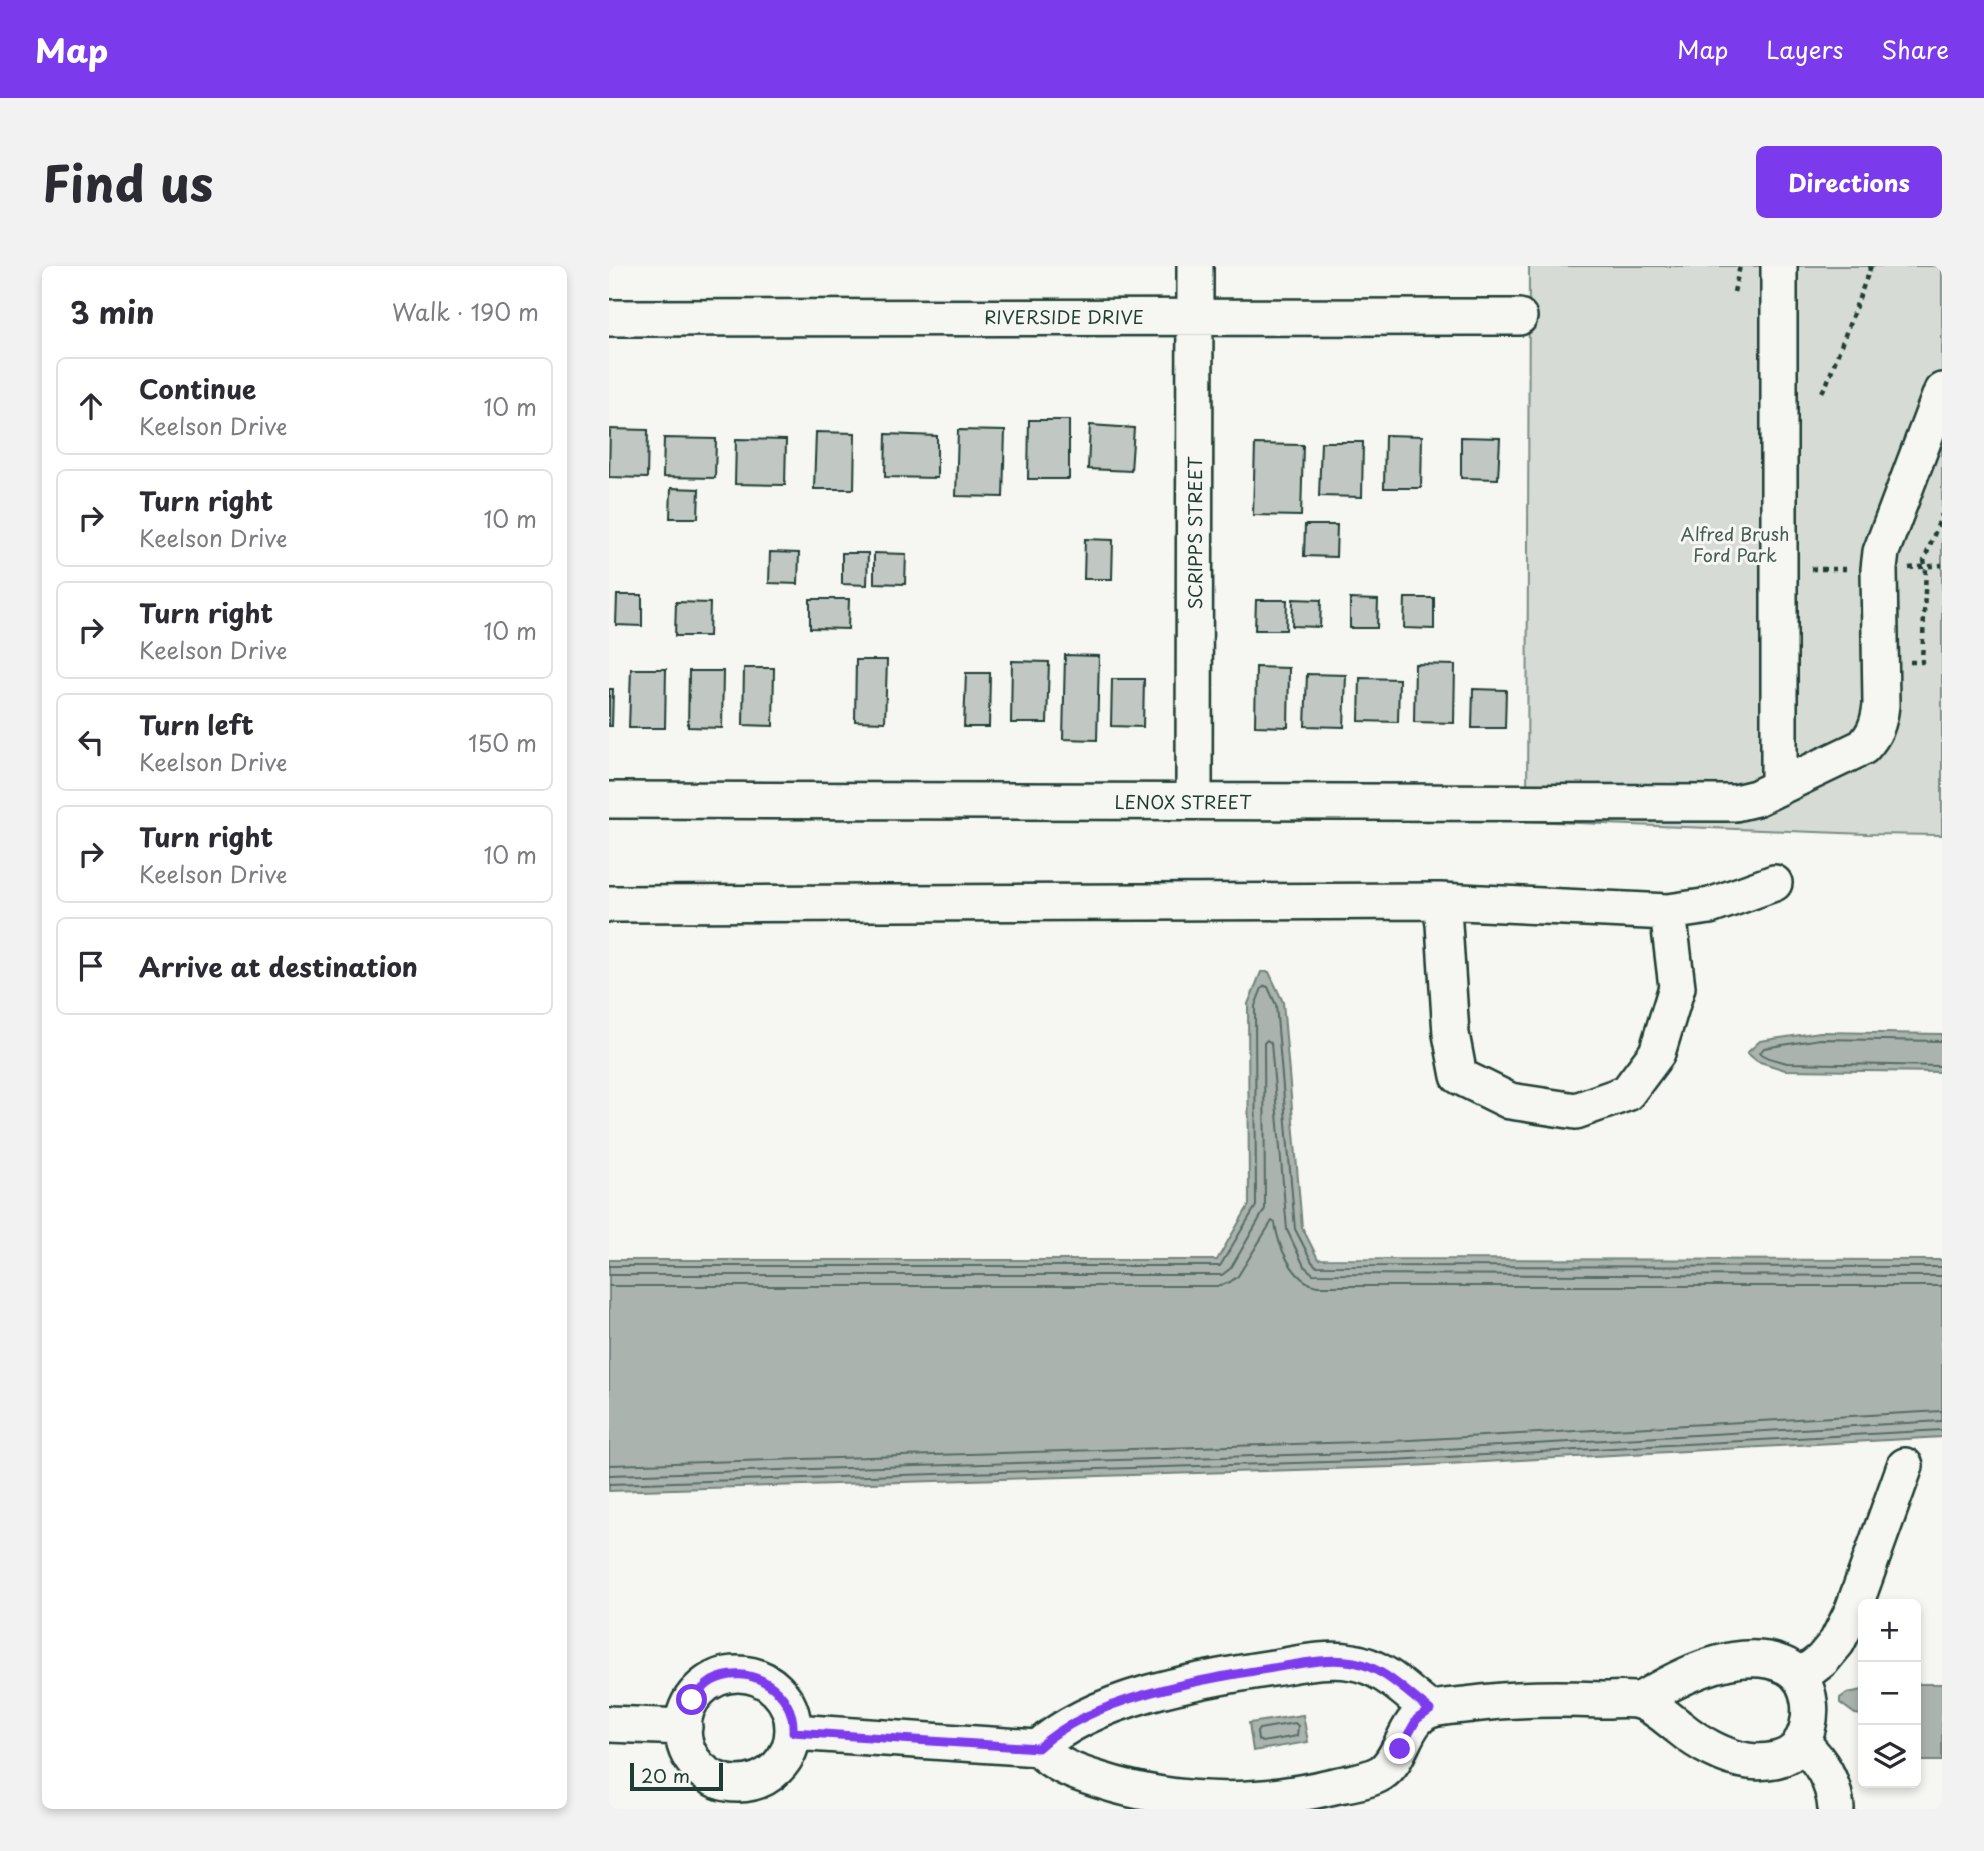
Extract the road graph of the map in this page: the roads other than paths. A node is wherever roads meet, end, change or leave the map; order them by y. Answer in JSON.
{"nodes":[{"id":1,"x":1195,"y":266,"type":"edge"},
{"id":2,"x":1779,"y":266,"type":"edge"},
{"id":3,"x":1195,"y":316,"type":"junction"},
{"id":4,"x":1519,"y":317,"type":"dead end"},
{"id":5,"x":609,"y":318,"type":"edge"},
{"id":6,"x":1942,"y":391,"type":"edge"},
{"id":7,"x":1767,"y":792,"type":"junction"},
{"id":8,"x":609,"y":800,"type":"edge"},
{"id":9,"x":1194,"y":800,"type":"junction"},
{"id":10,"x":1775,"y":883,"type":"dead end"},
{"id":11,"x":1440,"y":901,"type":"junction"},
{"id":12,"x":609,"y":904,"type":"edge"},
{"id":13,"x":1668,"y":912,"type":"junction"},
{"id":14,"x":1905,"y":1466,"type":"dead end"},
{"id":15,"x":1800,"y":1677,"type":"junction"},
{"id":16,"x":1639,"y":1701,"type":"junction"},
{"id":17,"x":1430,"y":1710,"type":"junction"},
{"id":18,"x":609,"y":1724,"type":"edge"},
{"id":19,"x":684,"y":1727,"type":"junction"},
{"id":20,"x":793,"y":1732,"type":"junction"},
{"id":21,"x":1801,"y":1742,"type":"junction"},
{"id":22,"x":1038,"y":1748,"type":"junction"},
{"id":23,"x":1836,"y":1809,"type":"edge"}],
"edges":[{"from":1,"to":3,"type":"street","name":"SCRIPPS STREET"},
{"from":2,"to":7,"type":"street"},
{"from":3,"to":4,"type":"street","name":"RIVERSIDE DRIVE"},
{"from":3,"to":5,"type":"street","name":"RIVERSIDE DRIVE"},
{"from":3,"to":9,"type":"street","name":"SCRIPPS STREET"},
{"from":6,"to":7,"type":"street","name":"LENOX STREET"},
{"from":7,"to":9,"type":"street","name":"LENOX STREET"},
{"from":8,"to":9,"type":"street","name":"LENOX STREET"},
{"from":10,"to":13,"type":"street"},
{"from":11,"to":12,"type":"street"},
{"from":11,"to":13,"type":"street"},
{"from":11,"to":13,"type":"street"},
{"from":14,"to":15,"type":"street"},
{"from":15,"to":16,"type":"street"},
{"from":15,"to":21,"type":"street"},
{"from":16,"to":17,"type":"street"},
{"from":16,"to":21,"type":"street"},
{"from":17,"to":22,"type":"street"},
{"from":17,"to":22,"type":"street"},
{"from":18,"to":19,"type":"street"},
{"from":19,"to":20,"type":"street"},
{"from":19,"to":20,"type":"street"},
{"from":20,"to":22,"type":"street"},
{"from":21,"to":23,"type":"street"}]}
